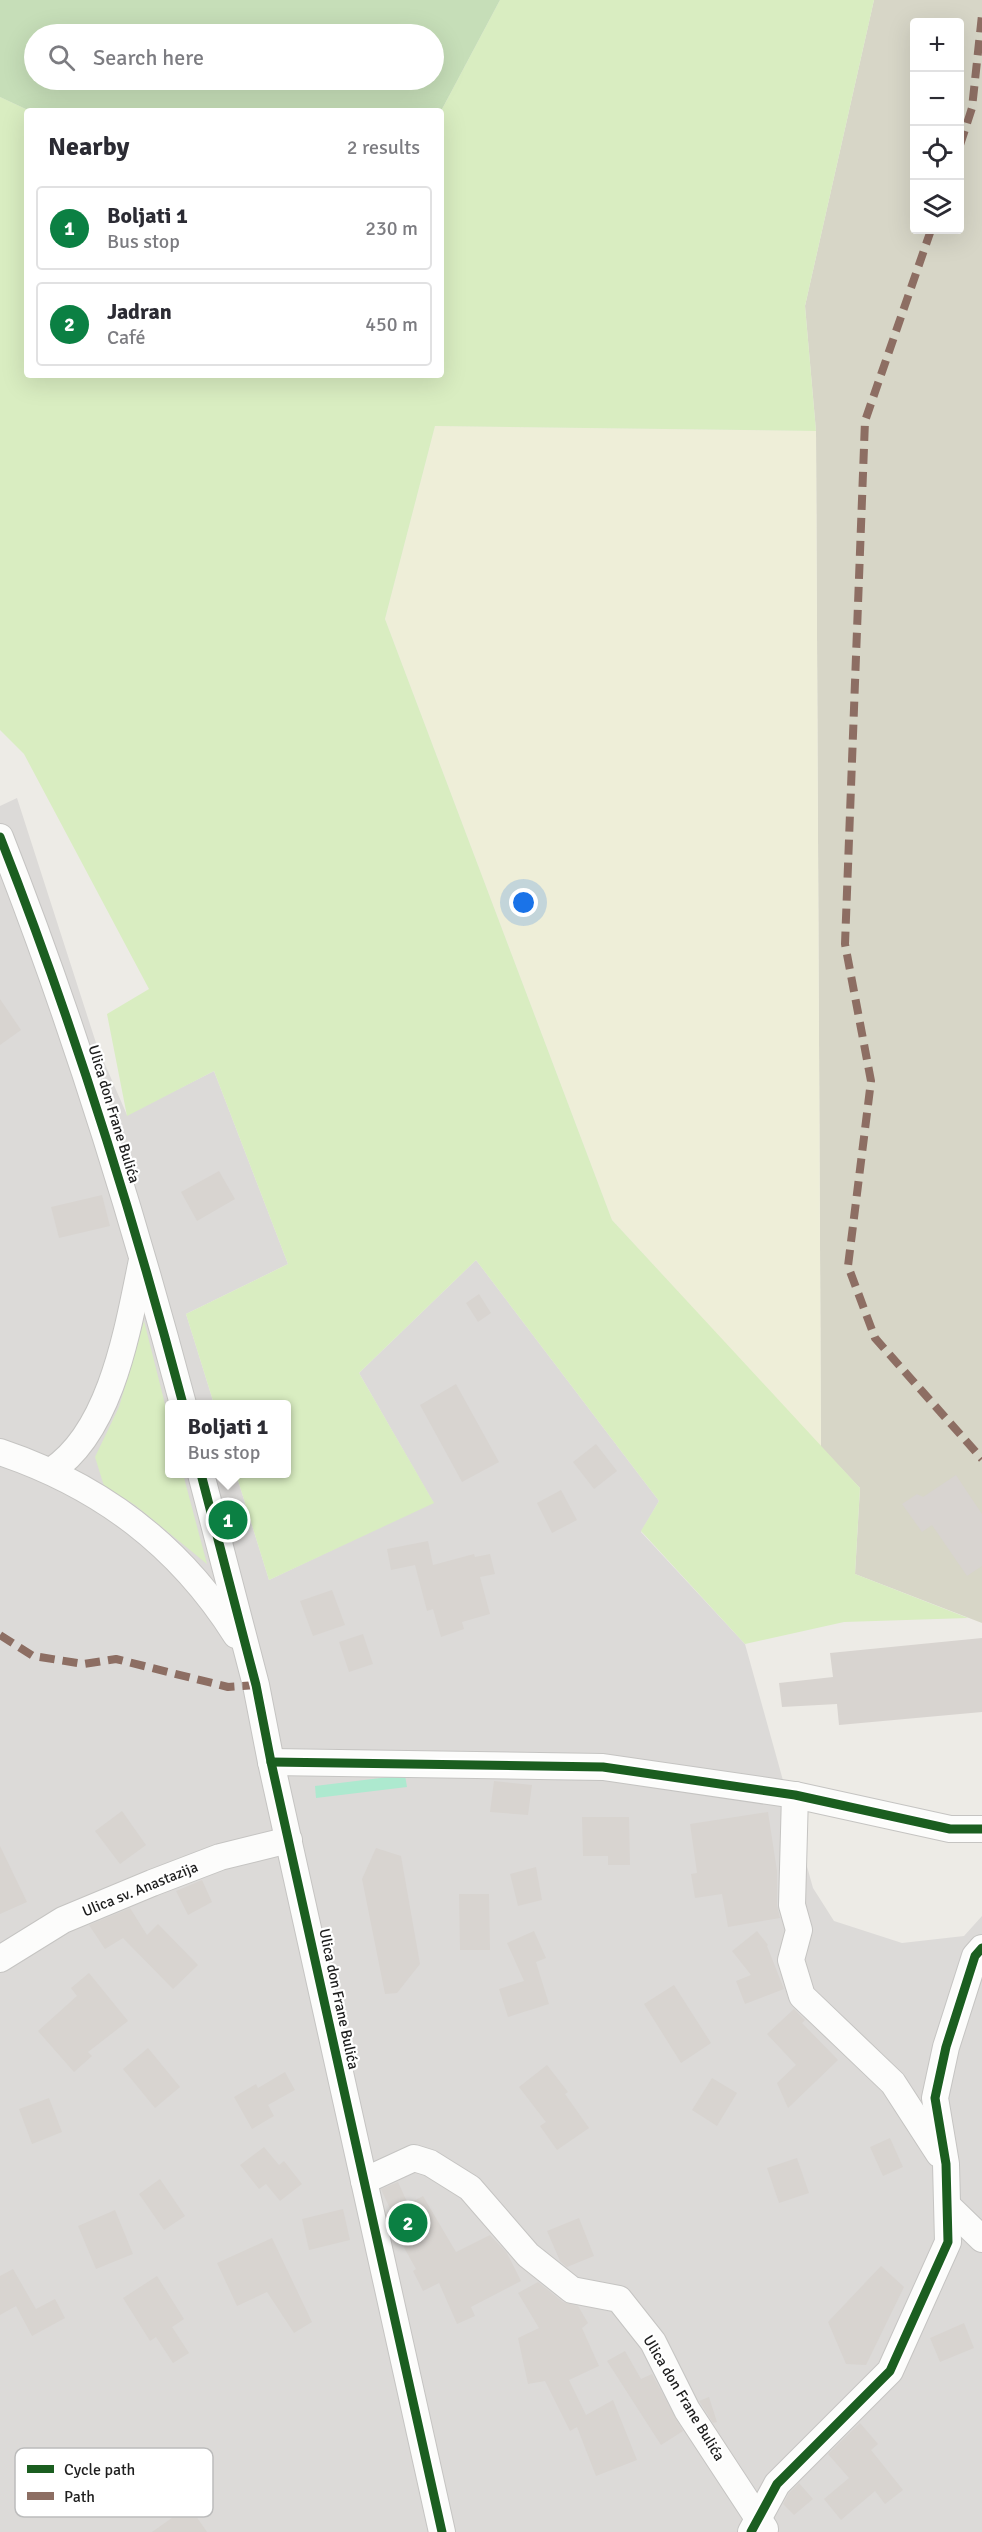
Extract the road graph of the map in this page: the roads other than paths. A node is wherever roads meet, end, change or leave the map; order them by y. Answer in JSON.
{"nodes":[{"id":1,"x":0,"y":837,"type":"edge"},
{"id":2,"x":143,"y":1257,"type":"junction"},
{"id":3,"x":182,"y":1400,"type":"edge"},
{"id":4,"x":0,"y":1452,"type":"edge"},
{"id":5,"x":51,"y":1471,"type":"junction"},
{"id":6,"x":202,"y":1478,"type":"edge"},
{"id":7,"x":248,"y":1658,"type":"junction"},
{"id":8,"x":271,"y":1762,"type":"junction"},
{"id":9,"x":795,"y":1796,"type":"junction"},
{"id":10,"x":982,"y":1829,"type":"edge"},
{"id":11,"x":289,"y":1840,"type":"junction"},
{"id":12,"x":982,"y":1948,"type":"edge"},
{"id":13,"x":0,"y":1959,"type":"edge"},
{"id":14,"x":946,"y":2164,"type":"junction"},
{"id":15,"x":364,"y":2181,"type":"junction"},
{"id":16,"x":949,"y":2207,"type":"junction"},
{"id":17,"x":982,"y":2239,"type":"edge"},
{"id":18,"x":758,"y":2528,"type":"edge"},
{"id":19,"x":442,"y":2532,"type":"edge"}],
"edges":[{"from":1,"to":2,"type":"street","name":"Ulica don Frane Bulića"},
{"from":2,"to":3,"type":"street","name":"Ulica don Frane Bulića"},
{"from":2,"to":5,"type":"street"},
{"from":4,"to":5,"type":"street"},
{"from":5,"to":7,"type":"street"},
{"from":6,"to":7,"type":"street","name":"Ulica don Frane Bulića"},
{"from":7,"to":8,"type":"street","name":"Ulica don Frane Bulića"},
{"from":8,"to":9,"type":"street"},
{"from":8,"to":11,"type":"street","name":"Ulica don Frane Bulića"},
{"from":9,"to":10,"type":"street"},
{"from":9,"to":14,"type":"street"},
{"from":11,"to":13,"type":"street","name":"Ulica sv. Anastazija"},
{"from":11,"to":15,"type":"street","name":"Ulica don Frane Bulića"},
{"from":12,"to":14,"type":"street"},
{"from":14,"to":16,"type":"street"},
{"from":15,"to":18,"type":"street","name":"Ulica don Frane Bulića"},
{"from":15,"to":19,"type":"street","name":"Ulica don Frane Bulića"},
{"from":16,"to":17,"type":"street"},
{"from":16,"to":18,"type":"street"}]}
